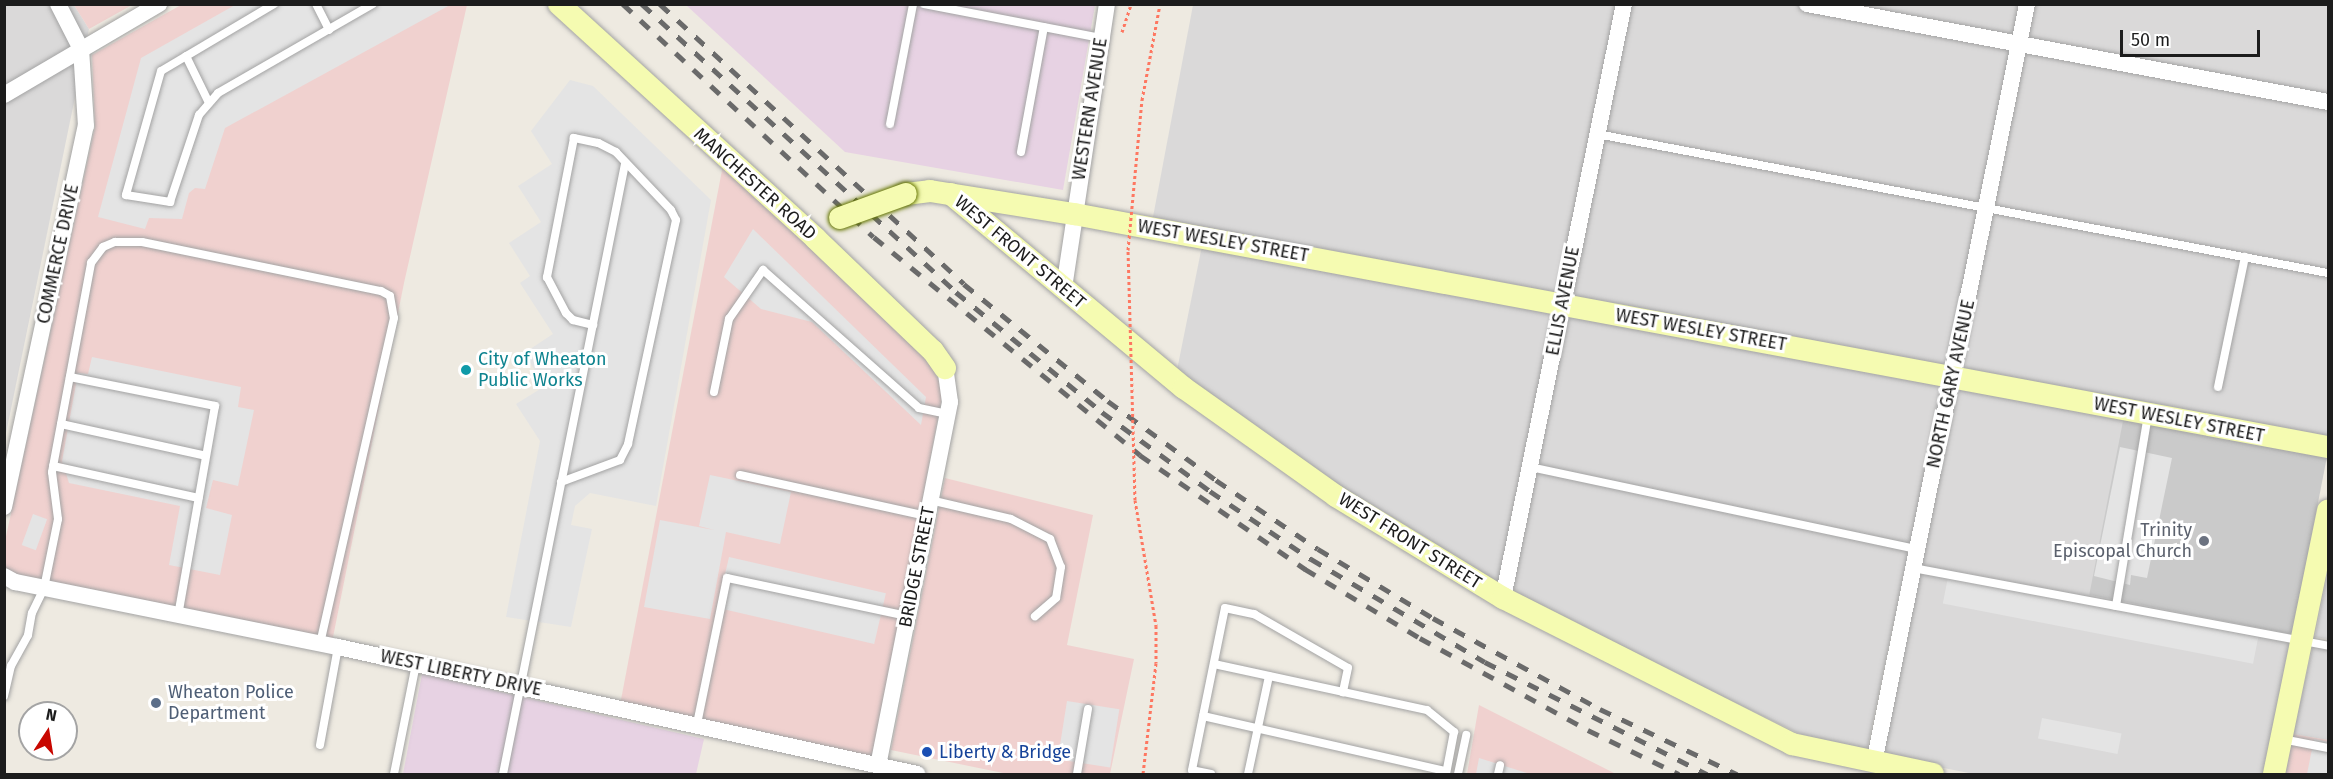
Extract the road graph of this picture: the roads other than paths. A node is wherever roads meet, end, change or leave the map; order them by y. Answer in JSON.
{"nodes":[{"id":1,"x":58,"y":4,"type":"edge"},
{"id":2,"x":159,"y":4,"type":"edge"},
{"id":3,"x":274,"y":4,"type":"edge"},
{"id":4,"x":316,"y":4,"type":"edge"},
{"id":5,"x":373,"y":4,"type":"edge"},
{"id":6,"x":559,"y":4,"type":"edge"},
{"id":7,"x":913,"y":4,"type":"edge"},
{"id":8,"x":924,"y":4,"type":"edge"},
{"id":9,"x":1107,"y":4,"type":"edge"},
{"id":10,"x":1624,"y":4,"type":"edge"},
{"id":11,"x":1807,"y":4,"type":"edge"},
{"id":12,"x":2027,"y":4,"type":"edge"},
{"id":13,"x":1827,"y":6,"type":"edge"},
{"id":14,"x":1044,"y":27,"type":"junction"},
{"id":15,"x":329,"y":30,"type":"junction"},
{"id":16,"x":1101,"y":38,"type":"junction"},
{"id":17,"x":2019,"y":42,"type":"junction"},
{"id":18,"x":81,"y":49,"type":"junction"},
{"id":19,"x":186,"y":56,"type":"junction"},
{"id":20,"x":4,"y":95,"type":"edge"},
{"id":21,"x":2328,"y":102,"type":"edge"},
{"id":22,"x":209,"y":103,"type":"junction"},
{"id":23,"x":890,"y":124,"type":"dead end"},
{"id":24,"x":1597,"y":134,"type":"junction"},
{"id":25,"x":1021,"y":152,"type":"dead end"},
{"id":26,"x":625,"y":164,"type":"junction"},
{"id":27,"x":950,"y":193,"type":"junction"},
{"id":28,"x":1987,"y":207,"type":"junction"},
{"id":29,"x":1074,"y":214,"type":"junction"},
{"id":30,"x":814,"y":238,"type":"junction"},
{"id":31,"x":2245,"y":257,"type":"junction"},
{"id":32,"x":2328,"y":273,"type":"edge"},
{"id":33,"x":1064,"y":288,"type":"junction"},
{"id":34,"x":1563,"y":304,"type":"junction"},
{"id":35,"x":593,"y":324,"type":"junction"},
{"id":36,"x":945,"y":368,"type":"joint"},
{"id":37,"x":1953,"y":376,"type":"junction"},
{"id":38,"x":70,"y":377,"type":"junction"},
{"id":39,"x":2218,"y":387,"type":"dead end"},
{"id":40,"x":714,"y":392,"type":"dead end"},
{"id":41,"x":947,"y":414,"type":"junction"},
{"id":42,"x":2148,"y":415,"type":"junction"},
{"id":43,"x":61,"y":424,"type":"junction"},
{"id":44,"x":2328,"y":447,"type":"edge"},
{"id":45,"x":206,"y":456,"type":"junction"},
{"id":46,"x":53,"y":466,"type":"junction"},
{"id":47,"x":1530,"y":467,"type":"junction"},
{"id":48,"x":740,"y":475,"type":"dead end"},
{"id":49,"x":561,"y":482,"type":"junction"},
{"id":50,"x":199,"y":498,"type":"junction"},
{"id":51,"x":4,"y":507,"type":"edge"},
{"id":52,"x":929,"y":508,"type":"junction"},
{"id":53,"x":2328,"y":510,"type":"edge"},
{"id":54,"x":1917,"y":549,"type":"junction"},
{"id":55,"x":1913,"y":568,"type":"junction"},
{"id":56,"x":4,"y":576,"type":"edge"},
{"id":57,"x":44,"y":588,"type":"junction"},
{"id":58,"x":1503,"y":598,"type":"junction"},
{"id":59,"x":2116,"y":606,"type":"junction"},
{"id":60,"x":178,"y":615,"type":"junction"},
{"id":61,"x":908,"y":616,"type":"junction"},
{"id":62,"x":1035,"y":616,"type":"dead end"},
{"id":63,"x":2301,"y":641,"type":"junction"},
{"id":64,"x":320,"y":643,"type":"junction"},
{"id":65,"x":2328,"y":646,"type":"edge"},
{"id":66,"x":338,"y":647,"type":"junction"},
{"id":67,"x":416,"y":664,"type":"junction"},
{"id":68,"x":1214,"y":664,"type":"junction"},
{"id":69,"x":1269,"y":676,"type":"junction"},
{"id":70,"x":520,"y":686,"type":"junction"},
{"id":71,"x":1343,"y":692,"type":"junction"},
{"id":72,"x":4,"y":696,"type":"edge"},
{"id":73,"x":1088,"y":709,"type":"dead end"},
{"id":74,"x":1203,"y":716,"type":"junction"},
{"id":75,"x":697,"y":724,"type":"junction"},
{"id":76,"x":1257,"y":729,"type":"junction"},
{"id":77,"x":1466,"y":735,"type":"dead end"},
{"id":78,"x":2281,"y":739,"type":"junction"},
{"id":79,"x":320,"y":745,"type":"dead end"},
{"id":80,"x":2328,"y":748,"type":"edge"},
{"id":81,"x":1875,"y":769,"type":"edge"},
{"id":82,"x":877,"y":770,"type":"edge"},
{"id":83,"x":1446,"y":773,"type":"edge"},
{"id":84,"x":394,"y":774,"type":"edge"},
{"id":85,"x":503,"y":774,"type":"edge"},
{"id":86,"x":916,"y":774,"type":"edge"},
{"id":87,"x":1077,"y":774,"type":"edge"},
{"id":88,"x":1211,"y":774,"type":"edge"},
{"id":89,"x":1248,"y":774,"type":"edge"},
{"id":90,"x":1458,"y":774,"type":"edge"},
{"id":91,"x":1933,"y":774,"type":"edge"},
{"id":92,"x":2274,"y":774,"type":"edge"}],
"edges":[{"from":1,"to":18,"type":"street","name":"COMMERCE DRIVE"},
{"from":2,"to":18,"type":"street"},
{"from":3,"to":19,"type":"lane"},
{"from":4,"to":15,"type":"lane"},
{"from":5,"to":15,"type":"lane"},
{"from":6,"to":30,"type":"street","name":"MANCHESTER ROAD"},
{"from":7,"to":23,"type":"lane"},
{"from":8,"to":14,"type":"lane"},
{"from":9,"to":16,"type":"street","name":"WESTERN AVENUE"},
{"from":10,"to":24,"type":"street","name":"ELLIS AVENUE"},
{"from":11,"to":13,"type":"street"},
{"from":12,"to":17,"type":"street","name":"NORTH GARY AVENUE"},
{"from":13,"to":17,"type":"street"},
{"from":14,"to":16,"type":"lane"},
{"from":14,"to":25,"type":"lane"},
{"from":15,"to":22,"type":"lane"},
{"from":16,"to":29,"type":"street","name":"WESTERN AVENUE"},
{"from":17,"to":21,"type":"street"},
{"from":17,"to":28,"type":"street","name":"NORTH GARY AVENUE"},
{"from":18,"to":20,"type":"street"},
{"from":18,"to":51,"type":"street","name":"COMMERCE DRIVE"},
{"from":19,"to":22,"type":"lane"},
{"from":19,"to":22,"type":"lane"},
{"from":24,"to":28,"type":"lane"},
{"from":24,"to":34,"type":"street","name":"ELLIS AVENUE"},
{"from":26,"to":35,"type":"lane"},
{"from":26,"to":35,"type":"lane"},
{"from":26,"to":49,"type":"lane"},
{"from":27,"to":29,"type":"street","name":"WEST WESLEY STREET"},
{"from":27,"to":30,"type":"street","bridge":true},
{"from":27,"to":33,"type":"street","name":"WEST FRONT STREET"},
{"from":28,"to":31,"type":"lane"},
{"from":28,"to":37,"type":"street","name":"NORTH GARY AVENUE"},
{"from":29,"to":33,"type":"street"},
{"from":29,"to":34,"type":"street","name":"WEST WESLEY STREET"},
{"from":30,"to":36,"type":"street","name":"MANCHESTER ROAD"},
{"from":31,"to":32,"type":"lane"},
{"from":31,"to":39,"type":"lane"},
{"from":33,"to":58,"type":"street","name":"WEST FRONT STREET"},
{"from":34,"to":37,"type":"street","name":"WEST WESLEY STREET"},
{"from":34,"to":47,"type":"street","name":"ELLIS AVENUE"},
{"from":35,"to":49,"type":"lane"},
{"from":36,"to":41,"type":"street","name":"BRIDGE STREET"},
{"from":37,"to":42,"type":"street","name":"WEST WESLEY STREET"},
{"from":37,"to":54,"type":"street","name":"NORTH GARY AVENUE"},
{"from":38,"to":43,"type":"lane"},
{"from":38,"to":45,"type":"lane"},
{"from":38,"to":64,"type":"lane"},
{"from":40,"to":41,"type":"lane"},
{"from":41,"to":52,"type":"street","name":"BRIDGE STREET"},
{"from":42,"to":44,"type":"street","name":"WEST WESLEY STREET"},
{"from":42,"to":59,"type":"lane"},
{"from":43,"to":45,"type":"lane"},
{"from":43,"to":46,"type":"lane"},
{"from":45,"to":50,"type":"lane"},
{"from":46,"to":50,"type":"lane"},
{"from":46,"to":57,"type":"lane"},
{"from":47,"to":54,"type":"lane"},
{"from":47,"to":58,"type":"street","name":"ELLIS AVENUE"},
{"from":48,"to":52,"type":"lane"},
{"from":49,"to":70,"type":"lane"},
{"from":50,"to":60,"type":"lane"},
{"from":52,"to":61,"type":"street","name":"BRIDGE STREET"},
{"from":52,"to":62,"type":"lane"},
{"from":53,"to":63,"type":"street"},
{"from":54,"to":55,"type":"street","name":"NORTH GARY AVENUE"},
{"from":55,"to":59,"type":"lane"},
{"from":55,"to":81,"type":"street","name":"NORTH GARY AVENUE"},
{"from":56,"to":57,"type":"street","name":"WEST LIBERTY DRIVE"},
{"from":57,"to":60,"type":"street","name":"WEST LIBERTY DRIVE"},
{"from":57,"to":72,"type":"lane"},
{"from":58,"to":81,"type":"street","name":"WEST FRONT STREET"},
{"from":59,"to":63,"type":"lane"},
{"from":60,"to":64,"type":"street","name":"WEST LIBERTY DRIVE"},
{"from":61,"to":75,"type":"lane"},
{"from":61,"to":82,"type":"street","name":"BRIDGE STREET"},
{"from":63,"to":65,"type":"lane"},
{"from":63,"to":78,"type":"street"},
{"from":64,"to":66,"type":"street","name":"WEST LIBERTY DRIVE"},
{"from":66,"to":67,"type":"street","name":"WEST LIBERTY DRIVE"},
{"from":66,"to":79,"type":"lane"},
{"from":67,"to":70,"type":"street","name":"WEST LIBERTY DRIVE"},
{"from":67,"to":84,"type":"lane"},
{"from":68,"to":69,"type":"lane"},
{"from":68,"to":71,"type":"lane"},
{"from":68,"to":74,"type":"lane"},
{"from":69,"to":71,"type":"lane"},
{"from":69,"to":76,"type":"lane"},
{"from":70,"to":75,"type":"street","name":"WEST LIBERTY DRIVE"},
{"from":70,"to":85,"type":"lane"},
{"from":71,"to":83,"type":"lane"},
{"from":73,"to":87,"type":"lane"},
{"from":74,"to":76,"type":"lane"},
{"from":74,"to":88,"type":"lane"},
{"from":75,"to":82,"type":"street","name":"WEST LIBERTY DRIVE"},
{"from":76,"to":83,"type":"lane"},
{"from":76,"to":89,"type":"lane"},
{"from":77,"to":90,"type":"lane"},
{"from":78,"to":80,"type":"lane"},
{"from":78,"to":92,"type":"street"},
{"from":81,"to":91,"type":"street","name":"WEST FRONT STREET"},
{"from":82,"to":86,"type":"street","name":"WEST LIBERTY DRIVE"}]}
